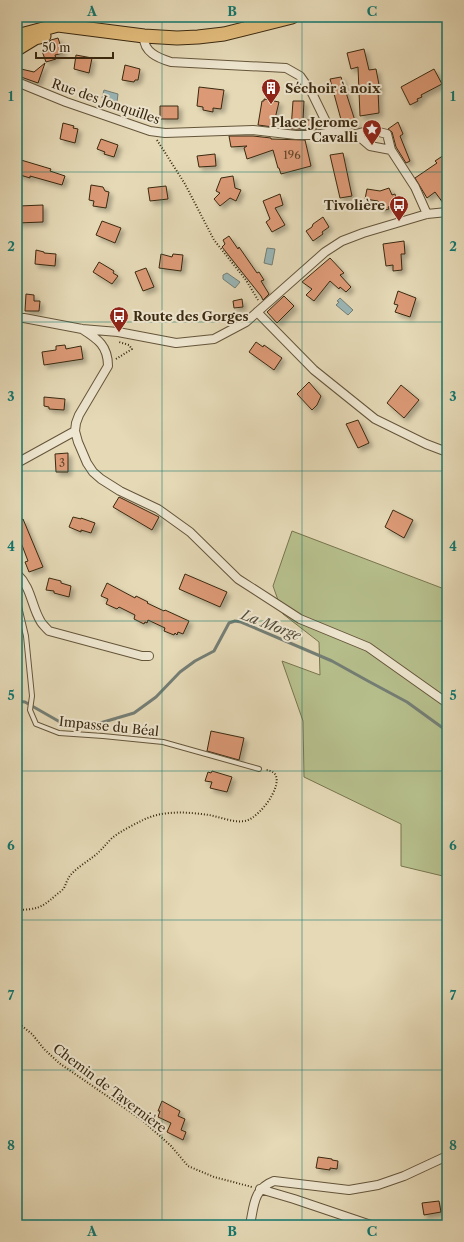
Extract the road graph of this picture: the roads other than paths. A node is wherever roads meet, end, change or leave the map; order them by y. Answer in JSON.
{"nodes":[{"id":1,"x":292,"y":17,"type":"edge"},
{"id":2,"x":78,"y":27,"type":"junction"},
{"id":3,"x":17,"y":36,"type":"edge"},
{"id":4,"x":144,"y":36,"type":"junction"},
{"id":5,"x":17,"y":48,"type":"edge"},
{"id":6,"x":17,"y":82,"type":"edge"},
{"id":7,"x":331,"y":132,"type":"junction"},
{"id":8,"x":356,"y":134,"type":"junction"},
{"id":9,"x":391,"y":150,"type":"junction"},
{"id":10,"x":447,"y":212,"type":"edge"},
{"id":11,"x":427,"y":214,"type":"junction"},
{"id":12,"x":260,"y":310,"type":"junction"},
{"id":13,"x":17,"y":318,"type":"edge"},
{"id":14,"x":82,"y":329,"type":"junction"},
{"id":15,"x":75,"y":431,"type":"junction"},
{"id":16,"x":447,"y":452,"type":"edge"},
{"id":17,"x":17,"y":463,"type":"edge"},
{"id":18,"x":17,"y":574,"type":"edge"},
{"id":19,"x":17,"y":598,"type":"edge"},
{"id":20,"x":149,"y":656,"type":"dead end"},
{"id":21,"x":447,"y":703,"type":"edge"},
{"id":22,"x":259,"y":769,"type":"road end"},
{"id":23,"x":447,"y":1156,"type":"edge"},
{"id":24,"x":260,"y":1189,"type":"junction"},
{"id":25,"x":250,"y":1225,"type":"edge"},
{"id":26,"x":371,"y":1225,"type":"edge"}],
"edges":[{"from":1,"to":4,"type":"main road"},
{"from":2,"to":3,"type":"main road"},
{"from":2,"to":4,"type":"main road"},
{"from":2,"to":5,"type":"main road"},
{"from":4,"to":7,"type":"street"},
{"from":6,"to":7,"type":"street","name":"Rue des Jonquilles"},
{"from":7,"to":8,"type":"street","name":"Rue des Jonquilles"},
{"from":8,"to":9,"type":"street"},
{"from":8,"to":9,"type":"street","name":"Rue des Jonquilles"},
{"from":9,"to":11,"type":"street","name":"Rue des Jonquilles"},
{"from":10,"to":11,"type":"street"},
{"from":11,"to":12,"type":"street"},
{"from":12,"to":14,"type":"street"},
{"from":12,"to":16,"type":"street"},
{"from":13,"to":14,"type":"street"},
{"from":14,"to":15,"type":"street"},
{"from":15,"to":17,"type":"street"},
{"from":15,"to":21,"type":"street"},
{"from":18,"to":20,"type":"street"},
{"from":19,"to":22,"type":"lane","name":"Impasse du Béal"},
{"from":23,"to":24,"type":"street"},
{"from":24,"to":25,"type":"street"},
{"from":24,"to":26,"type":"street"}]}
